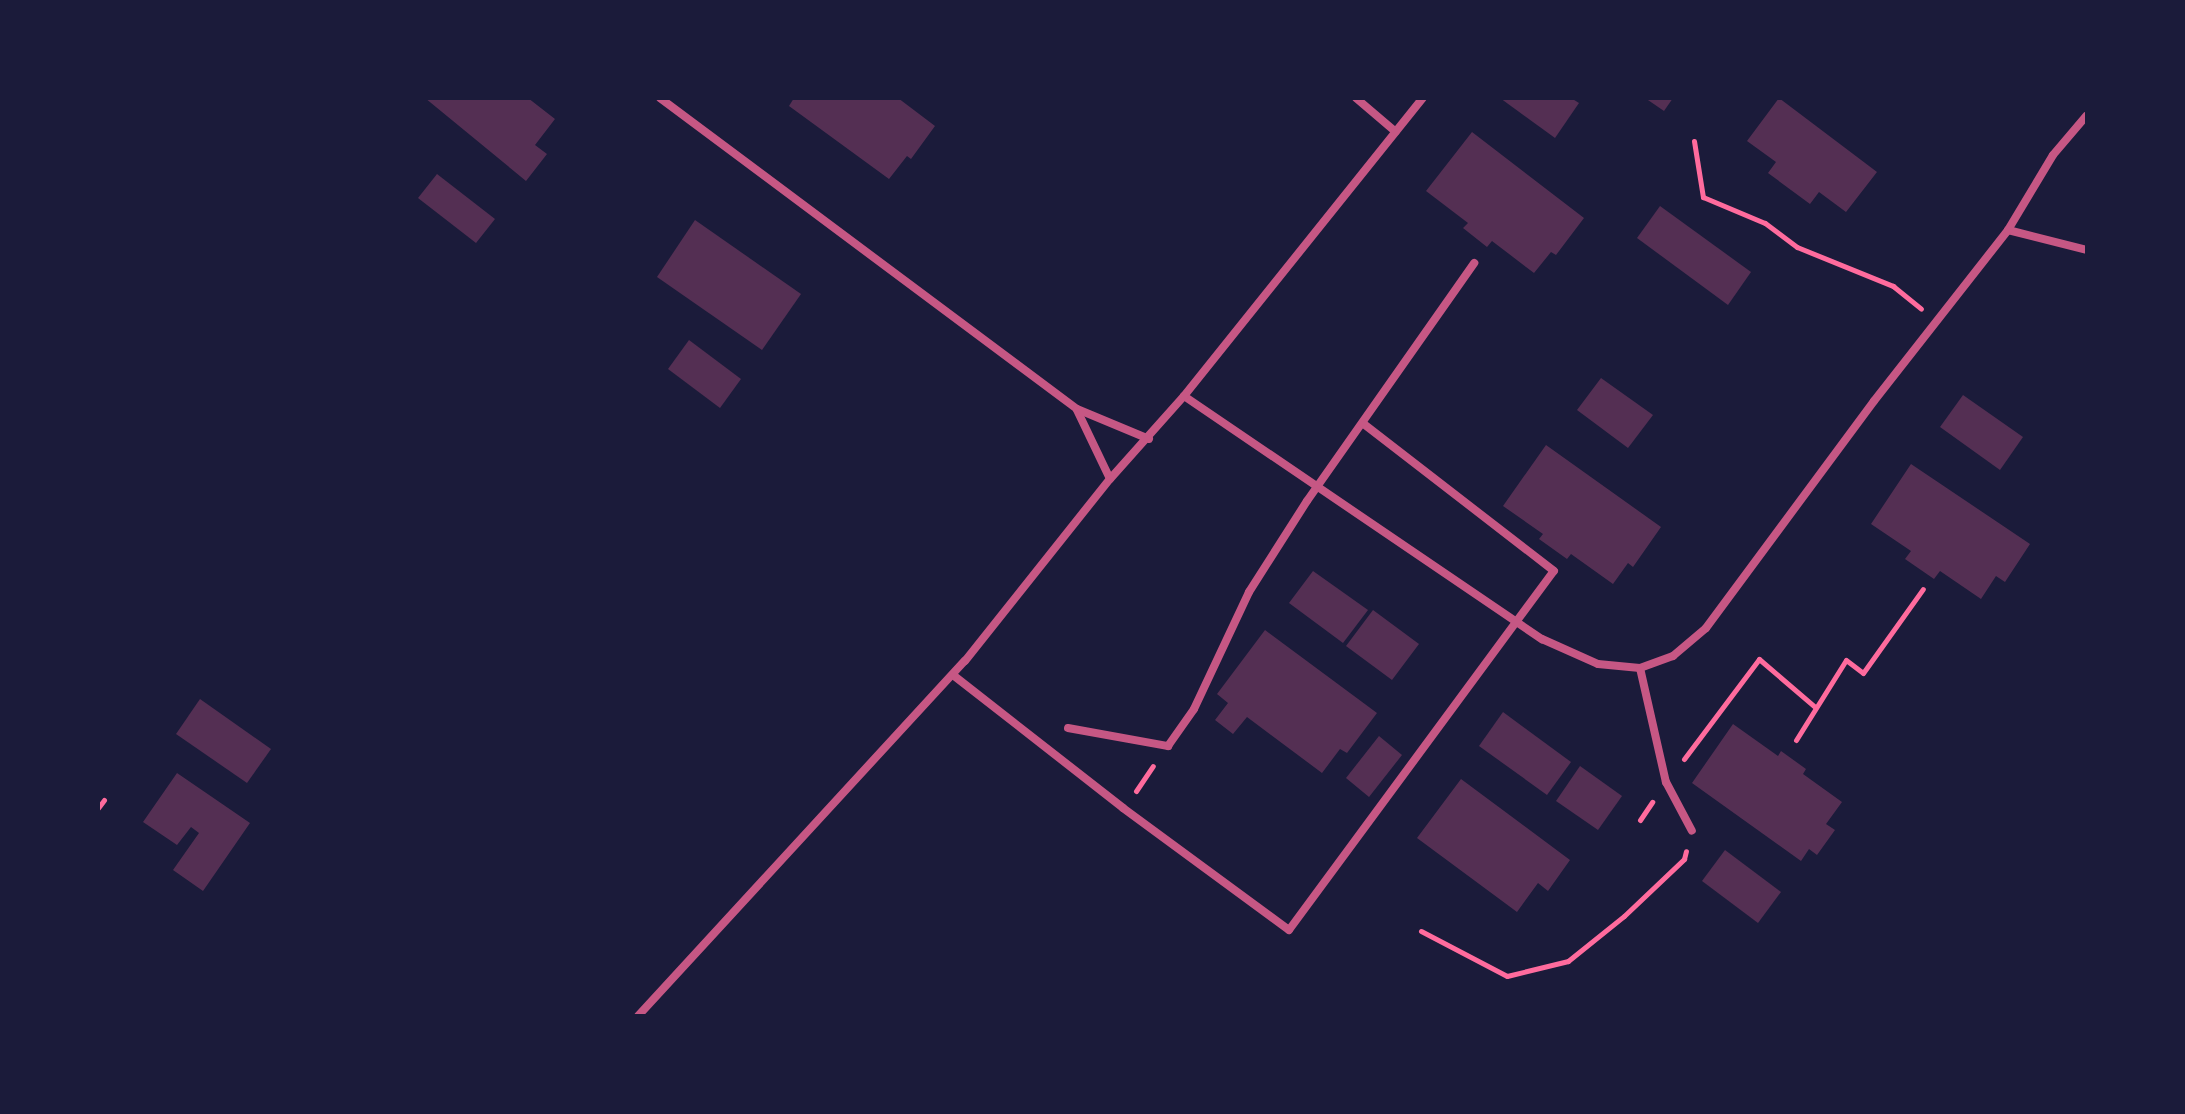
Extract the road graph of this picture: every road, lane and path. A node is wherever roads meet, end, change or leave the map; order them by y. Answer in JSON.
{"nodes":[{"id":1,"x":660,"y":98,"type":"edge"},
{"id":2,"x":1356,"y":98,"type":"edge"},
{"id":3,"x":1423,"y":98,"type":"edge"},
{"id":4,"x":2087,"y":115,"type":"edge"},
{"id":5,"x":1396,"y":132,"type":"junction"},
{"id":6,"x":1694,"y":141,"type":"dead end"},
{"id":7,"x":2008,"y":230,"type":"junction"},
{"id":8,"x":2087,"y":250,"type":"edge"},
{"id":9,"x":1474,"y":263,"type":"dead end"},
{"id":10,"x":1936,"y":322,"type":"junction"},
{"id":11,"x":1184,"y":396,"type":"junction"},
{"id":12,"x":1077,"y":409,"type":"junction"},
{"id":13,"x":1364,"y":424,"type":"junction"},
{"id":14,"x":1149,"y":439,"type":"junction"},
{"id":15,"x":1110,"y":479,"type":"junction"},
{"id":16,"x":1319,"y":488,"type":"junction"},
{"id":17,"x":1923,"y":589,"type":"dead end"},
{"id":18,"x":1516,"y":621,"type":"junction"},
{"id":19,"x":1640,"y":668,"type":"junction"},
{"id":20,"x":953,"y":675,"type":"junction"},
{"id":21,"x":1815,"y":707,"type":"dead end"},
{"id":22,"x":1068,"y":728,"type":"dead end"},
{"id":23,"x":1796,"y":740,"type":"dead end"},
{"id":24,"x":1168,"y":746,"type":"junction"},
{"id":25,"x":1666,"y":782,"type":"junction"},
{"id":26,"x":104,"y":800,"type":"dead end"},
{"id":27,"x":98,"y":808,"type":"edge"},
{"id":28,"x":1123,"y":808,"type":"junction"},
{"id":29,"x":1640,"y":820,"type":"dead end"},
{"id":30,"x":1692,"y":831,"type":"joint"},
{"id":31,"x":1421,"y":931,"type":"dead end"},
{"id":32,"x":638,"y":1016,"type":"edge"}],
"edges":[{"from":1,"to":12,"type":"street"},
{"from":2,"to":5,"type":"street"},
{"from":3,"to":5,"type":"street"},
{"from":4,"to":7,"type":"street"},
{"from":5,"to":11,"type":"street"},
{"from":6,"to":10,"type":"path"},
{"from":7,"to":8,"type":"street"},
{"from":7,"to":10,"type":"street"},
{"from":9,"to":13,"type":"street"},
{"from":10,"to":19,"type":"street"},
{"from":11,"to":14,"type":"street"},
{"from":11,"to":16,"type":"street"},
{"from":12,"to":14,"type":"street"},
{"from":12,"to":15,"type":"street"},
{"from":13,"to":16,"type":"street"},
{"from":13,"to":18,"type":"street"},
{"from":14,"to":15,"type":"street"},
{"from":15,"to":20,"type":"street"},
{"from":16,"to":18,"type":"street"},
{"from":16,"to":24,"type":"street"},
{"from":17,"to":23,"type":"path"},
{"from":18,"to":19,"type":"street"},
{"from":18,"to":28,"type":"street"},
{"from":19,"to":25,"type":"street"},
{"from":20,"to":28,"type":"street"},
{"from":20,"to":32,"type":"street"},
{"from":21,"to":25,"type":"path"},
{"from":22,"to":24,"type":"street"},
{"from":24,"to":28,"type":"path"},
{"from":25,"to":29,"type":"path"},
{"from":25,"to":30,"type":"street"},
{"from":26,"to":27,"type":"path"},
{"from":30,"to":31,"type":"path"}]}
